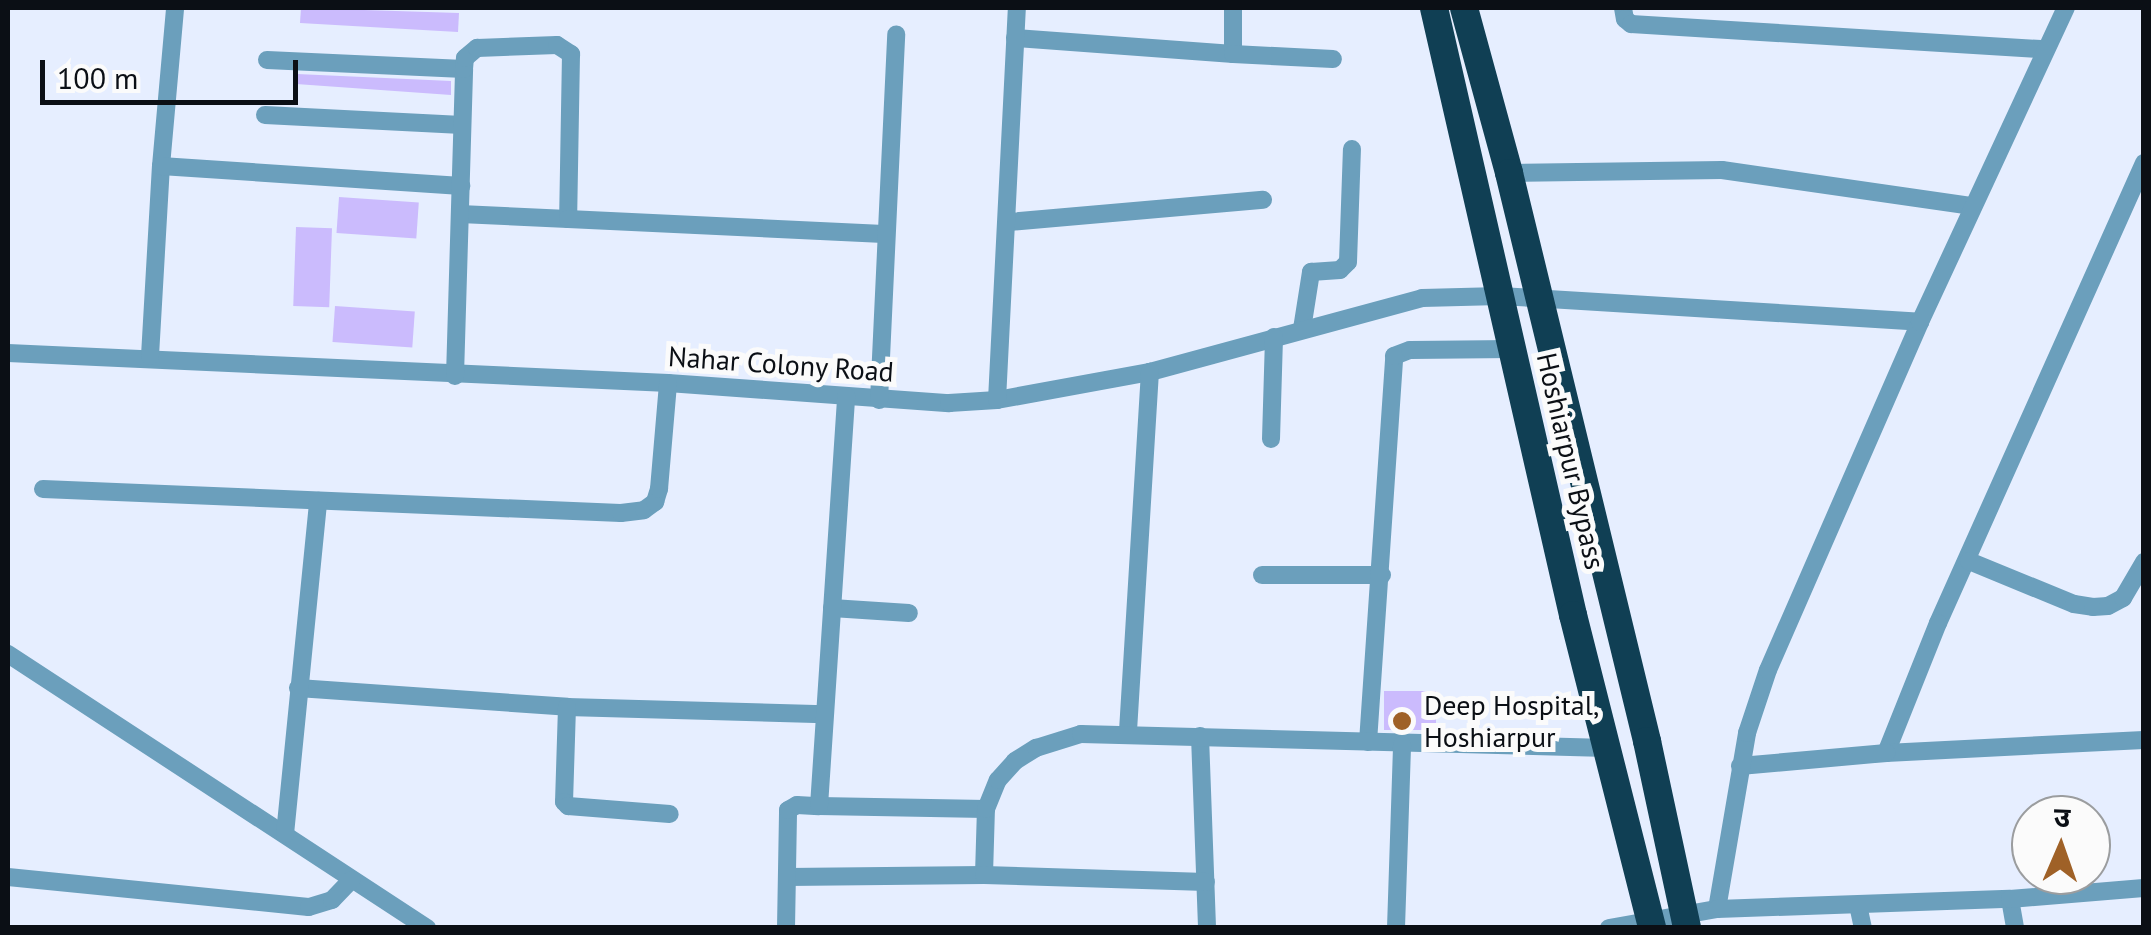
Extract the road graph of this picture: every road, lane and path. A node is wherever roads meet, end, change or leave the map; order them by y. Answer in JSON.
{"nodes":[{"id":1,"x":175,"y":8,"type":"edge"},
{"id":2,"x":1017,"y":8,"type":"edge"},
{"id":3,"x":1232,"y":8,"type":"edge"},
{"id":4,"x":1434,"y":8,"type":"edge"},
{"id":5,"x":1464,"y":8,"type":"edge"},
{"id":6,"x":1623,"y":8,"type":"edge"},
{"id":7,"x":2066,"y":8,"type":"edge"},
{"id":8,"x":896,"y":34,"type":"dead end"},
{"id":9,"x":1015,"y":38,"type":"junction"},
{"id":10,"x":2046,"y":50,"type":"junction"},
{"id":11,"x":1232,"y":54,"type":"junction"},
{"id":12,"x":1332,"y":59,"type":"dead end"},
{"id":13,"x":266,"y":60,"type":"dead end"},
{"id":14,"x":464,"y":69,"type":"junction"},
{"id":15,"x":265,"y":115,"type":"dead end"},
{"id":16,"x":462,"y":126,"type":"junction"},
{"id":17,"x":1352,"y":149,"type":"dead end"},
{"id":18,"x":2144,"y":163,"type":"edge"},
{"id":19,"x":162,"y":166,"type":"junction"},
{"id":20,"x":1509,"y":173,"type":"junction"},
{"id":21,"x":461,"y":186,"type":"junction"},
{"id":22,"x":1263,"y":200,"type":"dead end"},
{"id":23,"x":1972,"y":206,"type":"junction"},
{"id":24,"x":460,"y":214,"type":"junction"},
{"id":25,"x":568,"y":219,"type":"junction"},
{"id":26,"x":1008,"y":222,"type":"junction"},
{"id":27,"x":884,"y":234,"type":"junction"},
{"id":28,"x":1500,"y":296,"type":"junction"},
{"id":29,"x":1538,"y":300,"type":"junction"},
{"id":30,"x":1920,"y":322,"type":"junction"},
{"id":31,"x":1302,"y":330,"type":"junction"},
{"id":32,"x":1274,"y":337,"type":"junction"},
{"id":33,"x":1512,"y":349,"type":"junction"},
{"id":34,"x":8,"y":352,"type":"edge"},
{"id":35,"x":150,"y":356,"type":"junction"},
{"id":36,"x":1150,"y":372,"type":"junction"},
{"id":37,"x":455,"y":376,"type":"junction"},
{"id":38,"x":668,"y":383,"type":"junction"},
{"id":39,"x":846,"y":396,"type":"junction"},
{"id":40,"x":879,"y":400,"type":"junction"},
{"id":41,"x":997,"y":400,"type":"junction"},
{"id":42,"x":1272,"y":439,"type":"dead end"},
{"id":43,"x":43,"y":489,"type":"dead end"},
{"id":44,"x":318,"y":500,"type":"junction"},
{"id":45,"x":1969,"y":561,"type":"junction"},
{"id":46,"x":2144,"y":562,"type":"edge"},
{"id":47,"x":1262,"y":574,"type":"dead end"},
{"id":48,"x":1382,"y":575,"type":"junction"},
{"id":49,"x":832,"y":608,"type":"junction"},
{"id":50,"x":909,"y":613,"type":"dead end"},
{"id":51,"x":12,"y":659,"type":"edge"},
{"id":52,"x":298,"y":688,"type":"junction"},
{"id":53,"x":566,"y":707,"type":"junction"},
{"id":54,"x":824,"y":714,"type":"junction"},
{"id":55,"x":1128,"y":732,"type":"junction"},
{"id":56,"x":1200,"y":736,"type":"junction"},
{"id":57,"x":2144,"y":740,"type":"edge"},
{"id":58,"x":1368,"y":742,"type":"junction"},
{"id":59,"x":1402,"y":745,"type":"junction"},
{"id":60,"x":1607,"y":748,"type":"junction"},
{"id":61,"x":1886,"y":753,"type":"junction"},
{"id":62,"x":1740,"y":766,"type":"junction"},
{"id":63,"x":819,"y":806,"type":"junction"},
{"id":64,"x":986,"y":809,"type":"junction"},
{"id":65,"x":670,"y":814,"type":"dead end"},
{"id":66,"x":285,"y":834,"type":"junction"},
{"id":67,"x":984,"y":875,"type":"junction"},
{"id":68,"x":8,"y":877,"type":"edge"},
{"id":69,"x":787,"y":877,"type":"junction"},
{"id":70,"x":351,"y":880,"type":"junction"},
{"id":71,"x":1206,"y":882,"type":"junction"},
{"id":72,"x":2144,"y":888,"type":"edge"},
{"id":73,"x":2010,"y":899,"type":"junction"},
{"id":74,"x":1858,"y":905,"type":"junction"},
{"id":75,"x":1717,"y":909,"type":"junction"},
{"id":76,"x":1686,"y":921,"type":"edge"},
{"id":77,"x":1652,"y":925,"type":"edge"},
{"id":78,"x":428,"y":928,"type":"edge"},
{"id":79,"x":786,"y":928,"type":"edge"},
{"id":80,"x":1207,"y":928,"type":"edge"},
{"id":81,"x":1396,"y":928,"type":"edge"},
{"id":82,"x":1609,"y":928,"type":"edge"},
{"id":83,"x":1863,"y":928,"type":"edge"},
{"id":84,"x":2015,"y":928,"type":"edge"}],
"edges":[{"from":1,"to":19,"type":"street"},
{"from":2,"to":9,"type":"street"},
{"from":3,"to":11,"type":"street"},
{"from":4,"to":28,"type":"highway","name":"Hoshiarpur Bypass"},
{"from":5,"to":20,"type":"highway"},
{"from":6,"to":10,"type":"street"},
{"from":7,"to":10,"type":"street"},
{"from":8,"to":27,"type":"street"},
{"from":9,"to":11,"type":"street"},
{"from":9,"to":26,"type":"street"},
{"from":10,"to":23,"type":"street"},
{"from":11,"to":12,"type":"street"},
{"from":13,"to":14,"type":"street"},
{"from":14,"to":16,"type":"street"},
{"from":14,"to":25,"type":"street"},
{"from":15,"to":16,"type":"street"},
{"from":16,"to":21,"type":"street"},
{"from":17,"to":31,"type":"street"},
{"from":18,"to":45,"type":"street"},
{"from":19,"to":21,"type":"street"},
{"from":19,"to":35,"type":"street"},
{"from":20,"to":23,"type":"street"},
{"from":20,"to":29,"type":"highway"},
{"from":21,"to":24,"type":"street"},
{"from":22,"to":26,"type":"street"},
{"from":23,"to":30,"type":"street"},
{"from":24,"to":25,"type":"street"},
{"from":24,"to":37,"type":"street"},
{"from":25,"to":27,"type":"street"},
{"from":26,"to":41,"type":"street"},
{"from":27,"to":40,"type":"street"},
{"from":28,"to":29,"type":"street","name":"Nahar Colony Road"},
{"from":28,"to":31,"type":"street","name":"Nahar Colony Road"},
{"from":28,"to":33,"type":"highway","name":"Hoshiarpur Bypass"},
{"from":29,"to":30,"type":"street","name":"Nahar Colony Road"},
{"from":29,"to":76,"type":"highway"},
{"from":30,"to":62,"type":"street"},
{"from":31,"to":32,"type":"street","name":"Nahar Colony Road"},
{"from":32,"to":36,"type":"street","name":"Nahar Colony Road"},
{"from":32,"to":42,"type":"street"},
{"from":33,"to":48,"type":"street"},
{"from":33,"to":60,"type":"highway","name":"Hoshiarpur Bypass"},
{"from":34,"to":35,"type":"street","name":"Nahar Colony Road"},
{"from":35,"to":37,"type":"street","name":"Nahar Colony Road"},
{"from":36,"to":41,"type":"street","name":"Nahar Colony Road"},
{"from":36,"to":55,"type":"street"},
{"from":37,"to":38,"type":"street","name":"Nahar Colony Road"},
{"from":38,"to":39,"type":"street","name":"Nahar Colony Road"},
{"from":38,"to":44,"type":"street"},
{"from":39,"to":40,"type":"street","name":"Nahar Colony Road"},
{"from":39,"to":49,"type":"street"},
{"from":40,"to":41,"type":"street","name":"Nahar Colony Road"},
{"from":43,"to":44,"type":"street"},
{"from":44,"to":52,"type":"street"},
{"from":45,"to":46,"type":"street"},
{"from":45,"to":61,"type":"street"},
{"from":47,"to":48,"type":"street"},
{"from":48,"to":58,"type":"street"},
{"from":49,"to":50,"type":"street"},
{"from":49,"to":54,"type":"street"},
{"from":51,"to":66,"type":"street"},
{"from":52,"to":53,"type":"street"},
{"from":52,"to":66,"type":"street"},
{"from":53,"to":54,"type":"street"},
{"from":53,"to":65,"type":"street"},
{"from":54,"to":63,"type":"street"},
{"from":55,"to":56,"type":"street"},
{"from":55,"to":64,"type":"street"},
{"from":56,"to":58,"type":"street"},
{"from":56,"to":71,"type":"street"},
{"from":57,"to":61,"type":"street"},
{"from":58,"to":59,"type":"street"},
{"from":59,"to":60,"type":"street"},
{"from":59,"to":81,"type":"street"},
{"from":60,"to":77,"type":"highway","name":"Hoshiarpur Bypass"},
{"from":61,"to":62,"type":"street"},
{"from":62,"to":75,"type":"street"},
{"from":63,"to":64,"type":"street"},
{"from":63,"to":69,"type":"street"},
{"from":64,"to":67,"type":"street"},
{"from":66,"to":70,"type":"street"},
{"from":67,"to":69,"type":"street"},
{"from":67,"to":71,"type":"street"},
{"from":68,"to":70,"type":"street"},
{"from":69,"to":79,"type":"street"},
{"from":70,"to":78,"type":"street"},
{"from":71,"to":80,"type":"street"},
{"from":72,"to":73,"type":"street"},
{"from":73,"to":74,"type":"street"},
{"from":73,"to":84,"type":"street"},
{"from":74,"to":75,"type":"street"},
{"from":74,"to":83,"type":"street"},
{"from":75,"to":76,"type":"street"},
{"from":76,"to":77,"type":"street"},
{"from":77,"to":82,"type":"street"}]}
